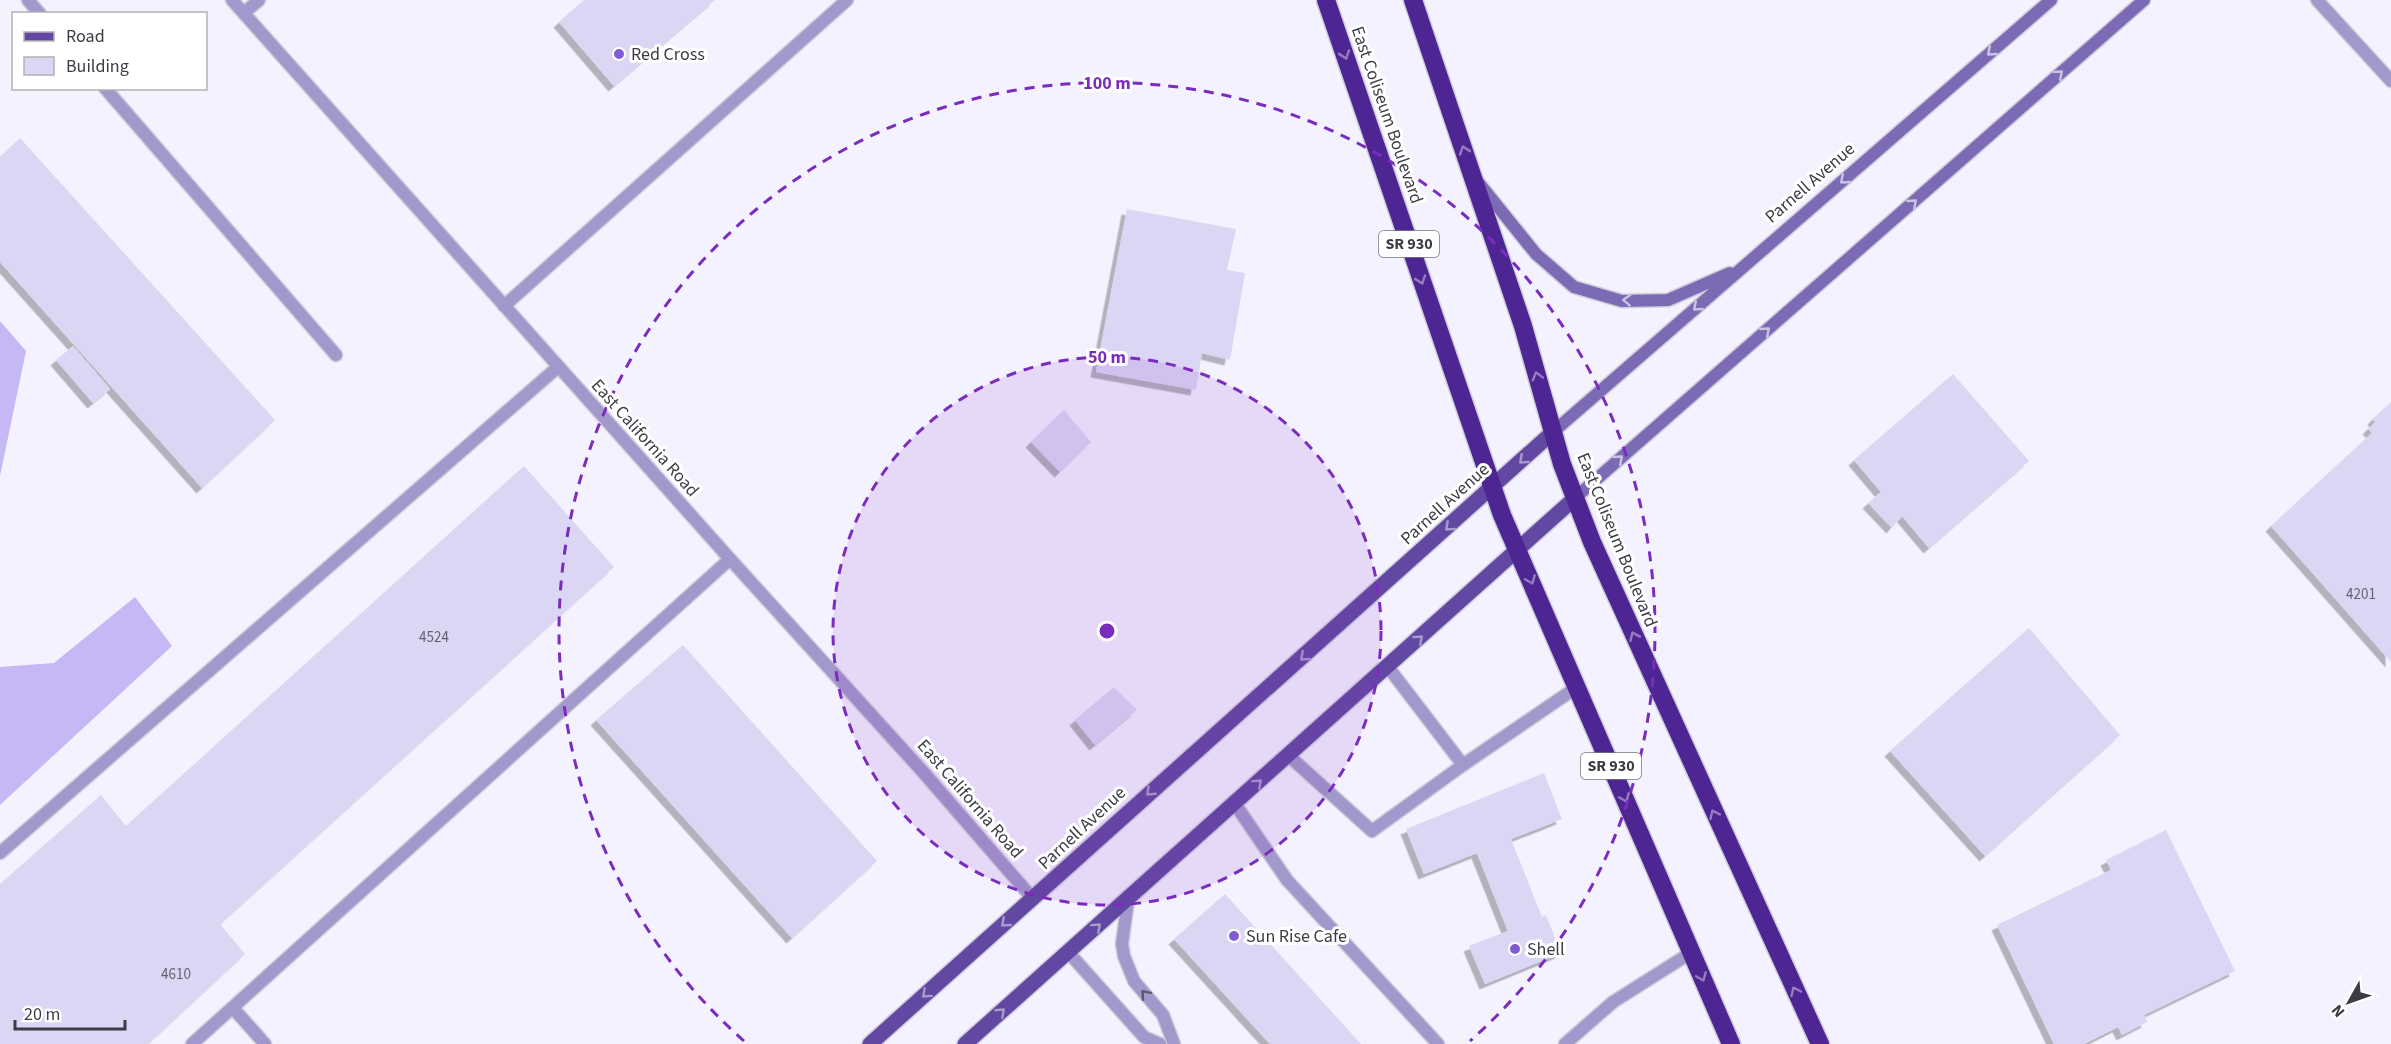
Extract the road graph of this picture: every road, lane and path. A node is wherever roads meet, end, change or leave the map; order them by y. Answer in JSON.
{"nodes":[{"id":1,"x":28,"y":0,"type":"edge"},
{"id":2,"x":232,"y":0,"type":"edge"},
{"id":3,"x":259,"y":0,"type":"edge"},
{"id":4,"x":846,"y":0,"type":"edge"},
{"id":5,"x":1326,"y":0,"type":"edge"},
{"id":6,"x":1413,"y":0,"type":"edge"},
{"id":7,"x":2051,"y":0,"type":"edge"},
{"id":8,"x":2144,"y":0,"type":"edge"},
{"id":9,"x":2318,"y":0,"type":"edge"},
{"id":10,"x":38,"y":12,"type":"edge"},
{"id":11,"x":244,"y":14,"type":"junction"},
{"id":12,"x":2391,"y":81,"type":"edge"},
{"id":13,"x":107,"y":90,"type":"edge"},
{"id":14,"x":1472,"y":174,"type":"junction"},
{"id":15,"x":1742,"y":268,"type":"junction"},
{"id":16,"x":504,"y":306,"type":"junction"},
{"id":17,"x":336,"y":355,"type":"dead end"},
{"id":18,"x":558,"y":367,"type":"junction"},
{"id":19,"x":1553,"y":432,"type":"junction"},
{"id":20,"x":1492,"y":488,"type":"junction"},
{"id":21,"x":1575,"y":498,"type":"junction"},
{"id":22,"x":1518,"y":550,"type":"junction"},
{"id":23,"x":730,"y":559,"type":"junction"},
{"id":24,"x":1388,"y":667,"type":"junction"},
{"id":25,"x":1577,"y":687,"type":"junction"},
{"id":26,"x":1289,"y":756,"type":"junction"},
{"id":27,"x":1463,"y":765,"type":"junction"},
{"id":28,"x":1235,"y":804,"type":"junction"},
{"id":29,"x":0,"y":853,"type":"edge"},
{"id":30,"x":1033,"y":899,"type":"junction"},
{"id":31,"x":1128,"y":900,"type":"junction"},
{"id":32,"x":1692,"y":952,"type":"junction"},
{"id":33,"x":1068,"y":953,"type":"junction"},
{"id":34,"x":233,"y":1008,"type":"junction"},
{"id":35,"x":192,"y":1044,"type":"edge"},
{"id":36,"x":265,"y":1044,"type":"edge"},
{"id":37,"x":870,"y":1044,"type":"edge"},
{"id":38,"x":965,"y":1044,"type":"edge"},
{"id":39,"x":1160,"y":1044,"type":"edge"},
{"id":40,"x":1174,"y":1044,"type":"edge"},
{"id":41,"x":1438,"y":1044,"type":"edge"},
{"id":42,"x":1565,"y":1044,"type":"edge"},
{"id":43,"x":1731,"y":1044,"type":"edge"},
{"id":44,"x":1820,"y":1044,"type":"edge"}],
"edges":[{"from":1,"to":10,"type":"street"},
{"from":2,"to":11,"type":"street","name":"East California Road"},
{"from":3,"to":11,"type":"street"},
{"from":4,"to":16,"type":"street"},
{"from":5,"to":20,"type":"highway","name":"East Coliseum Boulevard","number":"SR 930","one_way":true},
{"from":14,"to":6,"type":"highway","name":"East Coliseum Boulevard","one_way":true},
{"from":7,"to":15,"type":"main road","name":"Parnell Avenue","one_way":true},
{"from":21,"to":8,"type":"main road","one_way":true},
{"from":9,"to":12,"type":"street"},
{"from":11,"to":16,"type":"street","name":"East California Road"},
{"from":13,"to":17,"type":"street"},
{"from":15,"to":14,"type":"main road","one_way":true},
{"from":19,"to":14,"type":"highway","name":"East Coliseum Boulevard","one_way":true},
{"from":15,"to":19,"type":"main road","name":"Parnell Avenue","one_way":true},
{"from":16,"to":18,"type":"street","name":"East California Road"},
{"from":18,"to":23,"type":"street","name":"East California Road"},
{"from":18,"to":29,"type":"street"},
{"from":19,"to":20,"type":"main road","name":"Parnell Avenue","one_way":true},
{"from":19,"to":21,"type":"highway","name":"East Coliseum Boulevard"},
{"from":20,"to":22,"type":"highway","name":"East Coliseum Boulevard","number":"SR 930"},
{"from":20,"to":30,"type":"main road","name":"Parnell Avenue","one_way":true},
{"from":21,"to":22,"type":"main road"},
{"from":44,"to":21,"type":"highway","name":"East Coliseum Boulevard","one_way":true},
{"from":24,"to":22,"type":"main road","one_way":true},
{"from":22,"to":25,"type":"highway","name":"East Coliseum Boulevard","number":"SR 930","one_way":true},
{"from":23,"to":30,"type":"street","name":"East California Road"},
{"from":23,"to":34,"type":"street"},
{"from":24,"to":26,"type":"main road"},
{"from":24,"to":27,"type":"street"},
{"from":25,"to":27,"type":"street"},
{"from":25,"to":32,"type":"highway","name":"East Coliseum Boulevard","number":"SR 930","one_way":true},
{"from":26,"to":27,"type":"street"},
{"from":28,"to":26,"type":"main road","one_way":true},
{"from":28,"to":31,"type":"main road"},
{"from":28,"to":41,"type":"street"},
{"from":30,"to":37,"type":"main road","name":"Parnell Avenue","one_way":true},
{"from":33,"to":31,"type":"main road","one_way":true},
{"from":40,"to":31,"type":"street","one_way":true},
{"from":32,"to":42,"type":"street"},
{"from":32,"to":43,"type":"highway","name":"East Coliseum Boulevard","number":"SR 930","one_way":true},
{"from":38,"to":33,"type":"main road","one_way":true},
{"from":33,"to":39,"type":"street"},
{"from":34,"to":35,"type":"street"},
{"from":34,"to":36,"type":"street"}]}
